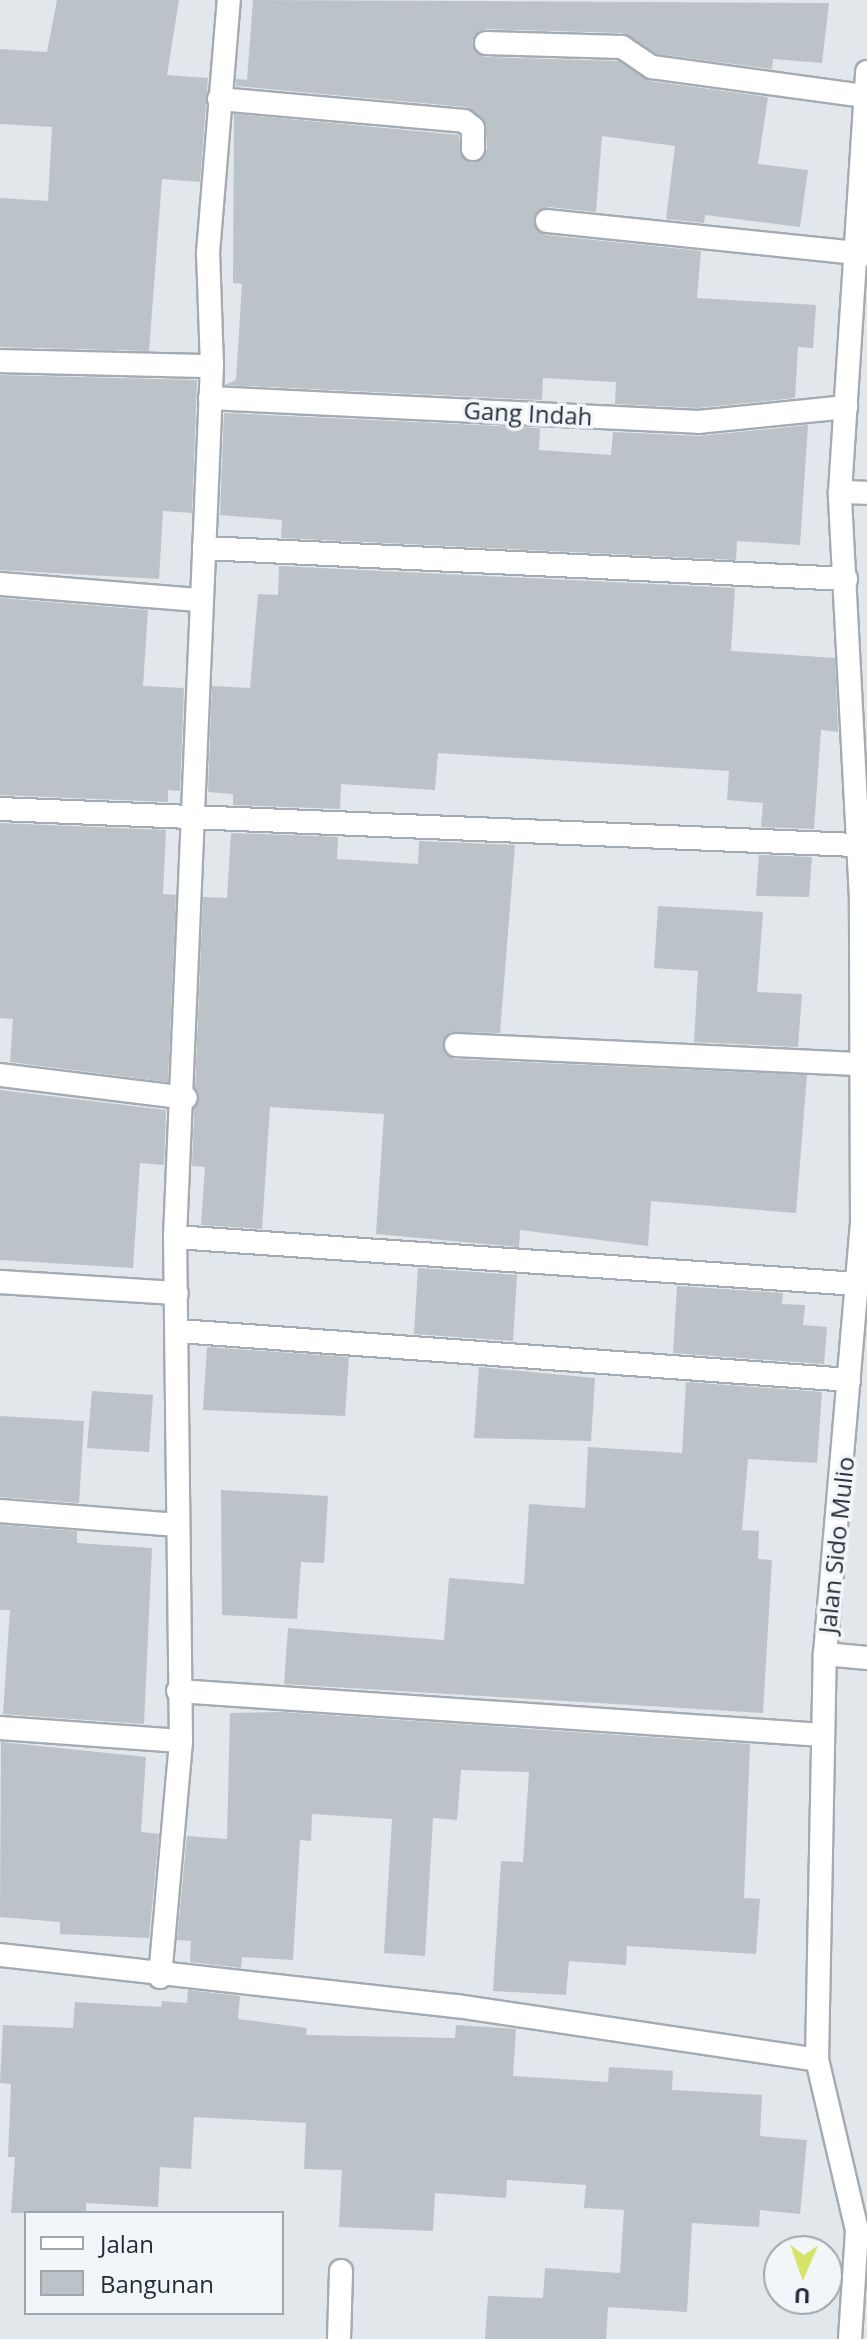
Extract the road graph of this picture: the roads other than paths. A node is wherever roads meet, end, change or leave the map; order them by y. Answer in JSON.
{"nodes":[{"id":1,"x":229,"y":0,"type":"edge"},
{"id":2,"x":486,"y":43,"type":"dead end"},
{"id":3,"x":867,"y":72,"type":"edge"},
{"id":4,"x":865,"y":96,"type":"junction"},
{"id":5,"x":219,"y":99,"type":"junction"},
{"id":6,"x":473,"y":149,"type":"dead end"},
{"id":7,"x":547,"y":221,"type":"dead end"},
{"id":8,"x":859,"y":254,"type":"edge"},
{"id":9,"x":0,"y":361,"type":"edge"},
{"id":10,"x":212,"y":366,"type":"junction"},
{"id":11,"x":210,"y":398,"type":"junction"},
{"id":12,"x":846,"y":407,"type":"junction"},
{"id":13,"x":840,"y":492,"type":"junction"},
{"id":14,"x":867,"y":493,"type":"edge"},
{"id":15,"x":204,"y":548,"type":"junction"},
{"id":16,"x":846,"y":579,"type":"junction"},
{"id":17,"x":0,"y":584,"type":"edge"},
{"id":18,"x":199,"y":600,"type":"junction"},
{"id":19,"x":859,"y":647,"type":"edge"},
{"id":20,"x":0,"y":809,"type":"edge"},
{"id":21,"x":189,"y":817,"type":"junction"},
{"id":22,"x":855,"y":845,"type":"junction"},
{"id":23,"x":864,"y":964,"type":"edge"},
{"id":24,"x":456,"y":1045,"type":"dead end"},
{"id":25,"x":862,"y":1064,"type":"junction"},
{"id":26,"x":0,"y":1075,"type":"edge"},
{"id":27,"x":186,"y":1098,"type":"junction"},
{"id":28,"x":865,"y":1225,"type":"edge"},
{"id":29,"x":175,"y":1237,"type":"junction"},
{"id":30,"x":0,"y":1282,"type":"edge"},
{"id":31,"x":858,"y":1284,"type":"junction"},
{"id":32,"x":177,"y":1293,"type":"junction"},
{"id":33,"x":179,"y":1331,"type":"junction"},
{"id":34,"x":849,"y":1380,"type":"junction"},
{"id":35,"x":858,"y":1410,"type":"edge"},
{"id":36,"x":0,"y":1511,"type":"edge"},
{"id":37,"x":176,"y":1525,"type":"junction"},
{"id":38,"x":825,"y":1654,"type":"junction"},
{"id":39,"x":867,"y":1658,"type":"edge"},
{"id":40,"x":178,"y":1691,"type":"junction"},
{"id":41,"x":0,"y":1728,"type":"edge"},
{"id":42,"x":823,"y":1735,"type":"junction"},
{"id":43,"x":181,"y":1741,"type":"junction"},
{"id":44,"x":0,"y":1955,"type":"edge"},
{"id":45,"x":160,"y":1977,"type":"junction"},
{"id":46,"x":817,"y":2060,"type":"junction"},
{"id":47,"x":862,"y":2231,"type":"edge"},
{"id":48,"x":341,"y":2271,"type":"dead end"},
{"id":49,"x":339,"y":2339,"type":"edge"},
{"id":50,"x":850,"y":2339,"type":"edge"}],
"edges":[{"from":1,"to":5,"type":"street"},
{"from":2,"to":4,"type":"street"},
{"from":3,"to":4,"type":"street","name":"Jalan Sido Mulio"},
{"from":4,"to":8,"type":"street","name":"Jalan Sido Mulio"},
{"from":5,"to":6,"type":"street"},
{"from":5,"to":10,"type":"street"},
{"from":7,"to":8,"type":"street"},
{"from":8,"to":12,"type":"street","name":"Jalan Sido Mulio"},
{"from":9,"to":10,"type":"street"},
{"from":10,"to":11,"type":"street"},
{"from":11,"to":12,"type":"street","name":"Gang Indah"},
{"from":11,"to":15,"type":"street"},
{"from":12,"to":13,"type":"street","name":"Jalan Sido Mulio"},
{"from":13,"to":14,"type":"street"},
{"from":13,"to":16,"type":"street","name":"Jalan Sido Mulio"},
{"from":15,"to":16,"type":"street"},
{"from":15,"to":18,"type":"street"},
{"from":16,"to":19,"type":"street","name":"Jalan Sido Mulio"},
{"from":17,"to":18,"type":"street"},
{"from":18,"to":21,"type":"street"},
{"from":19,"to":22,"type":"street","name":"Jalan Sido Mulio"},
{"from":20,"to":21,"type":"street"},
{"from":21,"to":22,"type":"street"},
{"from":21,"to":27,"type":"street"},
{"from":22,"to":23,"type":"street","name":"Jalan Sido Mulio"},
{"from":23,"to":25,"type":"street","name":"Jalan Sido Mulio"},
{"from":24,"to":25,"type":"street"},
{"from":25,"to":28,"type":"street","name":"Jalan Sido Mulio"},
{"from":26,"to":27,"type":"street"},
{"from":27,"to":29,"type":"street"},
{"from":28,"to":31,"type":"street","name":"Jalan Sido Mulio"},
{"from":29,"to":31,"type":"street"},
{"from":29,"to":32,"type":"street"},
{"from":30,"to":32,"type":"street"},
{"from":31,"to":34,"type":"street","name":"Jalan Sido Mulio"},
{"from":32,"to":33,"type":"street"},
{"from":33,"to":34,"type":"street"},
{"from":33,"to":37,"type":"street"},
{"from":34,"to":35,"type":"street","name":"Jalan Sido Mulio"},
{"from":35,"to":38,"type":"street","name":"Jalan Sido Mulio"},
{"from":36,"to":37,"type":"street"},
{"from":37,"to":40,"type":"street"},
{"from":38,"to":39,"type":"street"},
{"from":38,"to":42,"type":"street","name":"Jalan Sido Mulio"},
{"from":40,"to":42,"type":"street"},
{"from":40,"to":43,"type":"street"},
{"from":41,"to":43,"type":"street"},
{"from":42,"to":46,"type":"street","name":"Jalan Sido Mulio"},
{"from":43,"to":45,"type":"street"},
{"from":44,"to":45,"type":"street"},
{"from":45,"to":46,"type":"street"},
{"from":46,"to":47,"type":"street","name":"Jalan Sido Mulio"},
{"from":47,"to":50,"type":"street","name":"Jalan Sido Mulio"},
{"from":48,"to":49,"type":"street"}]}
